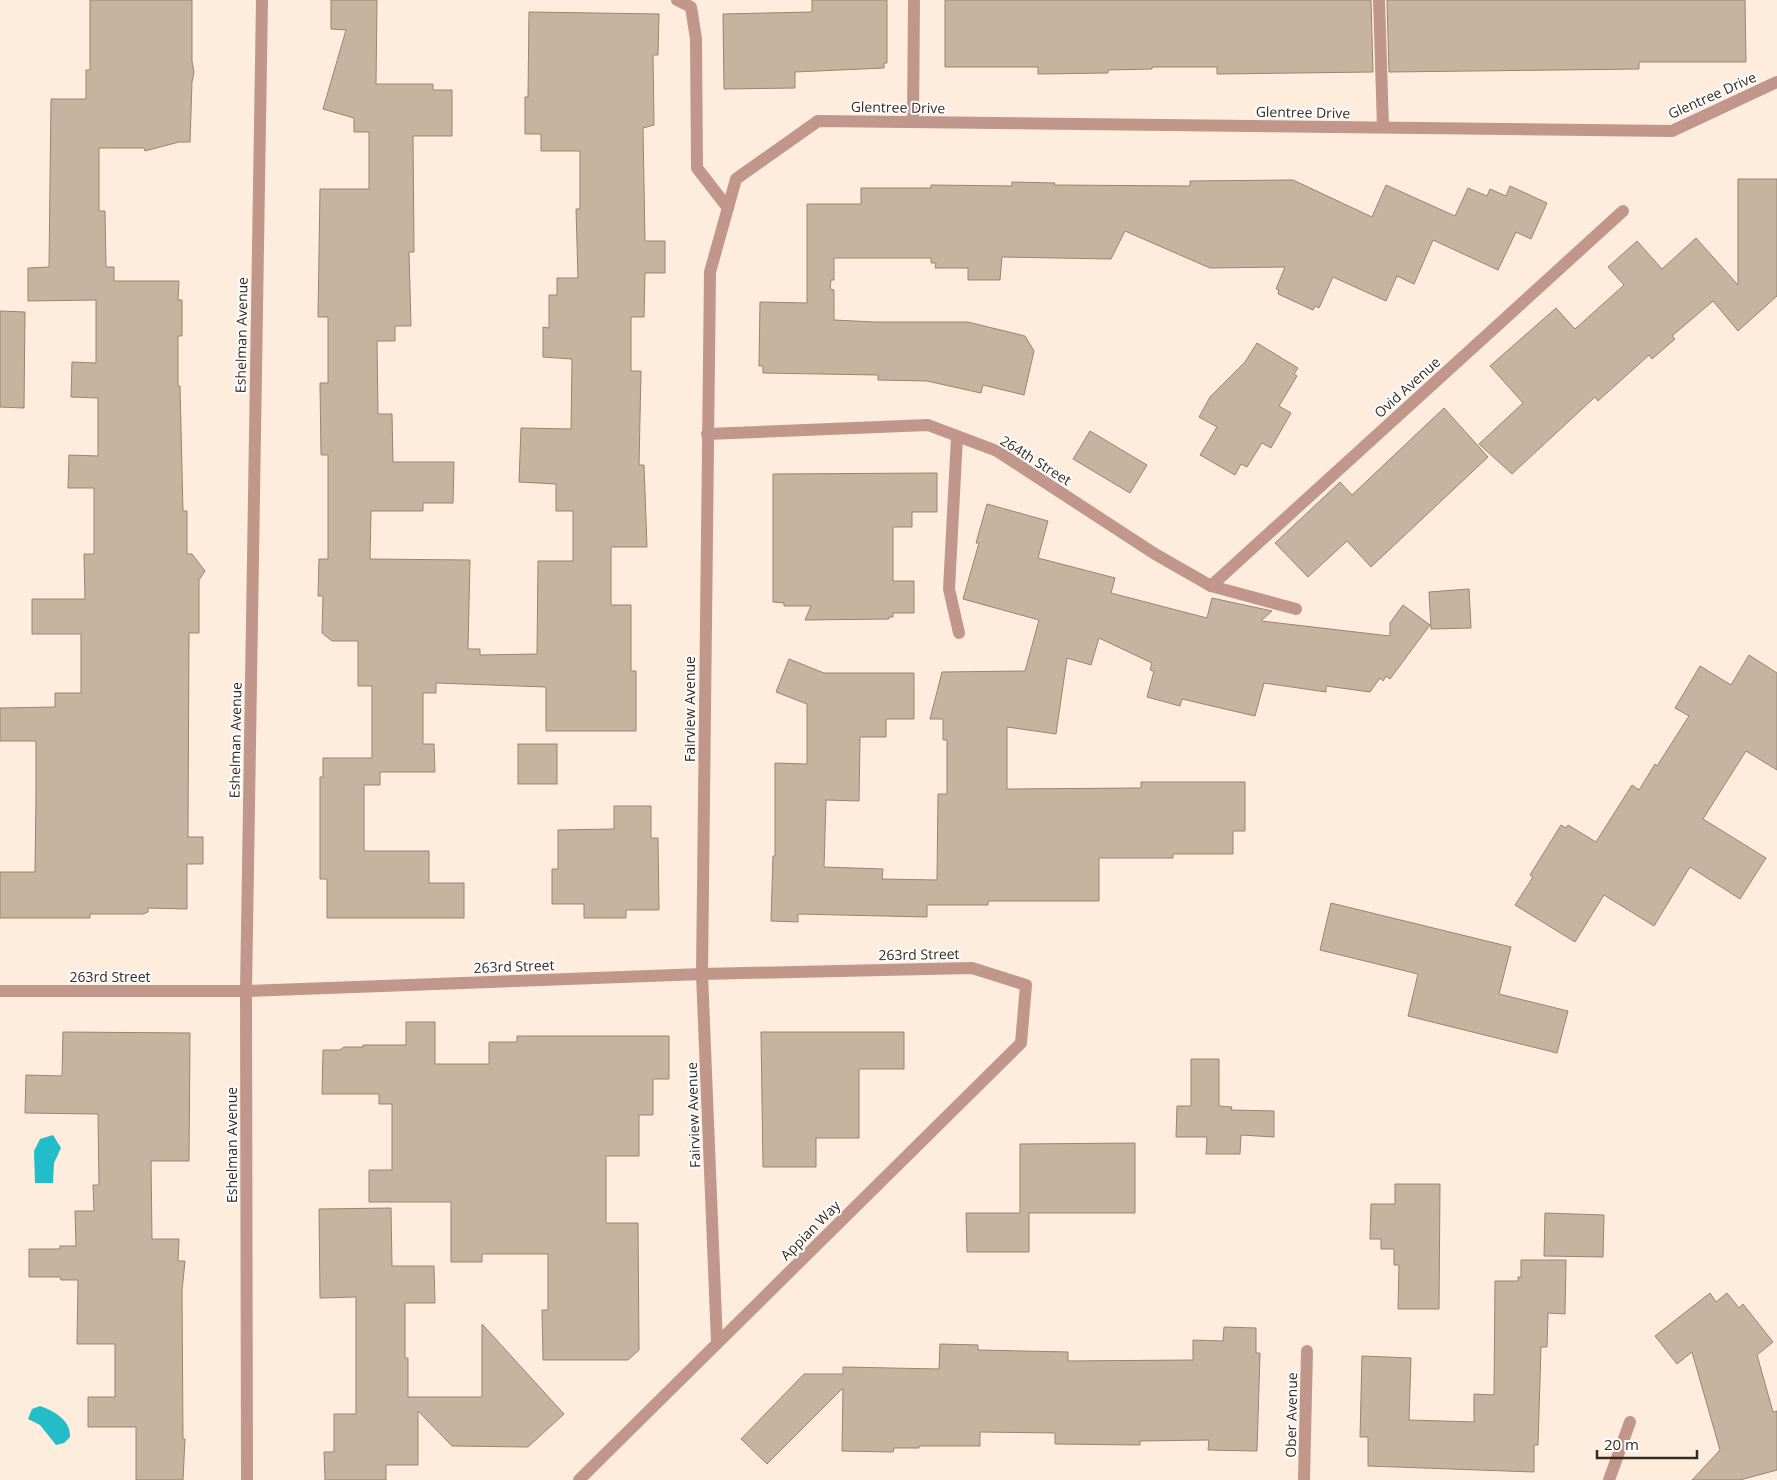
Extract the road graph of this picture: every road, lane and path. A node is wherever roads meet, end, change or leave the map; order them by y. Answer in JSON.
{"nodes":[{"id":1,"x":262,"y":0,"type":"edge"},
{"id":2,"x":677,"y":0,"type":"edge"},
{"id":3,"x":914,"y":0,"type":"edge"},
{"id":4,"x":1379,"y":0,"type":"edge"},
{"id":5,"x":1777,"y":82,"type":"edge"},
{"id":6,"x":818,"y":121,"type":"joint"},
{"id":7,"x":913,"y":122,"type":"junction"},
{"id":8,"x":1383,"y":127,"type":"junction"},
{"id":9,"x":728,"y":208,"type":"junction"},
{"id":10,"x":1623,"y":211,"type":"dead end"},
{"id":11,"x":706,"y":434,"type":"junction"},
{"id":12,"x":957,"y":437,"type":"junction"},
{"id":13,"x":1211,"y":586,"type":"junction"},
{"id":14,"x":1296,"y":609,"type":"dead end"},
{"id":15,"x":959,"y":633,"type":"dead end"},
{"id":16,"x":702,"y":974,"type":"junction"},
{"id":17,"x":1026,"y":985,"type":"joint"},
{"id":18,"x":0,"y":991,"type":"edge"},
{"id":19,"x":246,"y":991,"type":"junction"},
{"id":20,"x":717,"y":1343,"type":"junction"},
{"id":21,"x":1307,"y":1351,"type":"dead end"},
{"id":22,"x":1630,"y":1422,"type":"dead end"},
{"id":23,"x":248,"y":1480,"type":"edge"},
{"id":24,"x":579,"y":1480,"type":"edge"},
{"id":25,"x":1304,"y":1480,"type":"edge"},
{"id":26,"x":1609,"y":1480,"type":"edge"}],
"edges":[{"from":1,"to":19,"type":"street","name":"Eshelman Avenue"},
{"from":2,"to":9,"type":"street"},
{"from":3,"to":7,"type":"street"},
{"from":4,"to":8,"type":"street"},
{"from":5,"to":8,"type":"street","name":"Glentree Drive"},
{"from":6,"to":7,"type":"street","name":"Glentree Drive"},
{"from":6,"to":9,"type":"street","name":"Fairview Avenue"},
{"from":7,"to":8,"type":"street","name":"Glentree Drive"},
{"from":9,"to":11,"type":"street","name":"Fairview Avenue"},
{"from":10,"to":13,"type":"street","name":"Ovid Avenue"},
{"from":11,"to":12,"type":"street","name":"264th Street"},
{"from":11,"to":16,"type":"street","name":"Fairview Avenue"},
{"from":12,"to":13,"type":"street","name":"264th Street"},
{"from":12,"to":15,"type":"street"},
{"from":13,"to":14,"type":"street","name":"264th Street"},
{"from":16,"to":17,"type":"street","name":"263rd Street"},
{"from":16,"to":19,"type":"street","name":"263rd Street"},
{"from":16,"to":20,"type":"street","name":"Fairview Avenue"},
{"from":17,"to":20,"type":"street","name":"Appian Way"},
{"from":18,"to":19,"type":"street","name":"263rd Street"},
{"from":19,"to":23,"type":"street","name":"Eshelman Avenue"},
{"from":20,"to":24,"type":"street","name":"Appian Way"},
{"from":21,"to":25,"type":"street","name":"Ober Avenue"},
{"from":22,"to":26,"type":"street"}]}
